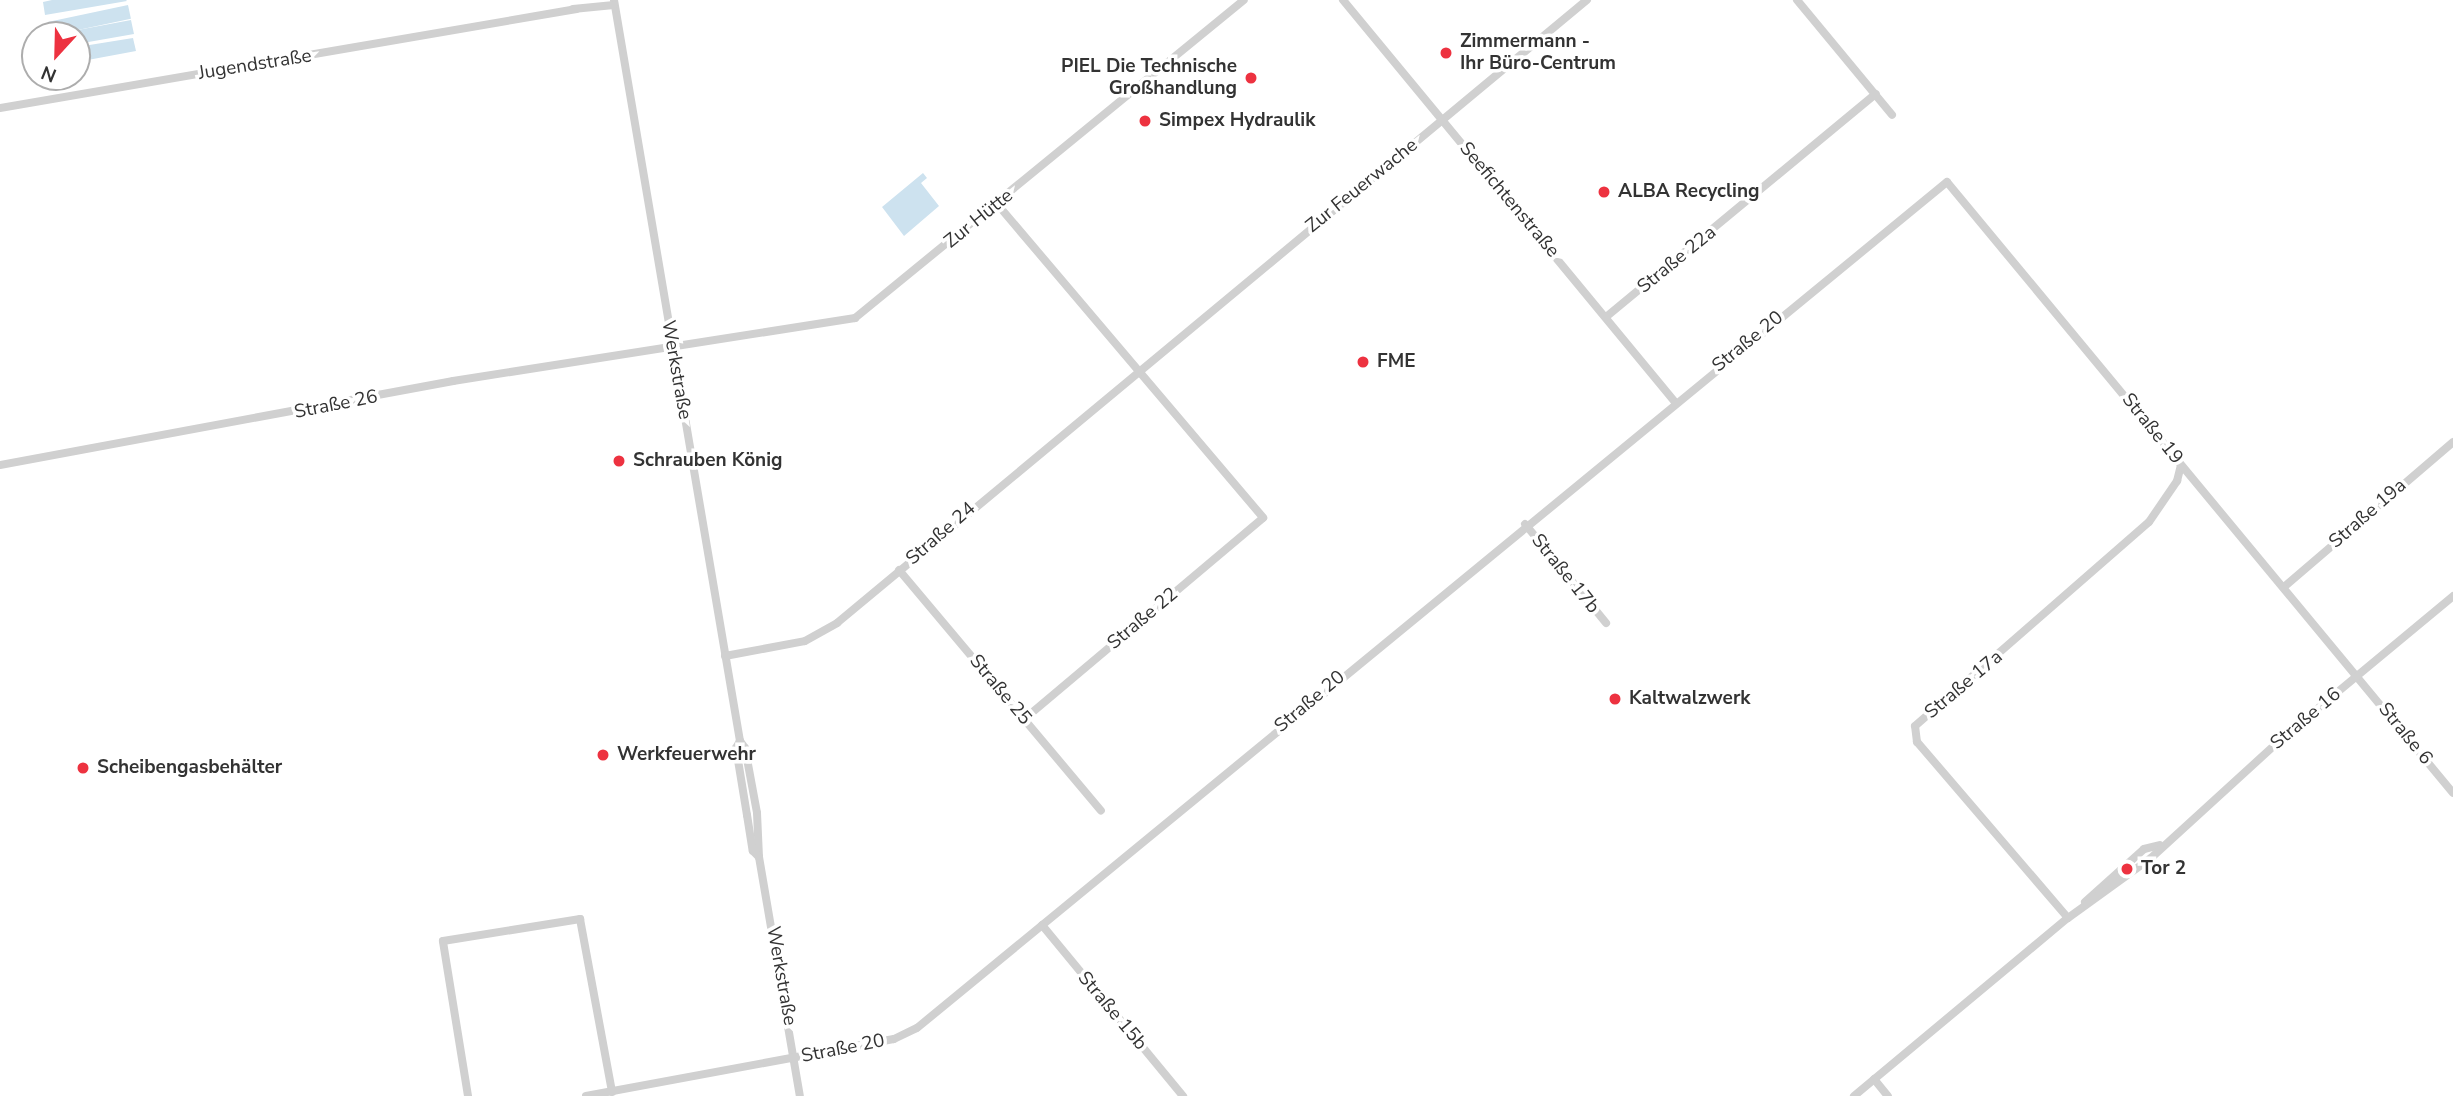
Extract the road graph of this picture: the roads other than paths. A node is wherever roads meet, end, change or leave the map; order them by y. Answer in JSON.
{"nodes":[{"id":1,"x":1244,"y":0,"type":"edge"},
{"id":2,"x":1343,"y":0,"type":"edge"},
{"id":3,"x":1587,"y":0,"type":"edge"},
{"id":4,"x":1797,"y":0,"type":"edge"},
{"id":5,"x":614,"y":2,"type":"edge"},
{"id":6,"x":1876,"y":94,"type":"junction"},
{"id":7,"x":0,"y":108,"type":"edge"},
{"id":8,"x":1892,"y":115,"type":"dead end"},
{"id":9,"x":1442,"y":120,"type":"junction"},
{"id":10,"x":1947,"y":181,"type":"joint"},
{"id":11,"x":998,"y":205,"type":"junction"},
{"id":12,"x":1606,"y":317,"type":"junction"},
{"id":13,"x":673,"y":350,"type":"junction"},
{"id":14,"x":1137,"y":371,"type":"junction"},
{"id":15,"x":1675,"y":402,"type":"junction"},
{"id":16,"x":2453,"y":442,"type":"edge"},
{"id":17,"x":0,"y":465,"type":"edge"},
{"id":18,"x":2181,"y":465,"type":"junction"},
{"id":19,"x":1525,"y":524,"type":"junction"},
{"id":20,"x":899,"y":570,"type":"junction"},
{"id":21,"x":2284,"y":587,"type":"junction"},
{"id":22,"x":2453,"y":596,"type":"edge"},
{"id":23,"x":1606,"y":623,"type":"dead end"},
{"id":24,"x":725,"y":656,"type":"junction"},
{"id":25,"x":2358,"y":676,"type":"junction"},
{"id":26,"x":1024,"y":719,"type":"junction"},
{"id":27,"x":2453,"y":793,"type":"edge"},
{"id":28,"x":1101,"y":811,"type":"dead end"},
{"id":29,"x":2068,"y":918,"type":"junction"},
{"id":30,"x":1042,"y":925,"type":"junction"},
{"id":31,"x":795,"y":1058,"type":"junction"},
{"id":32,"x":1874,"y":1079,"type":"junction"},
{"id":33,"x":612,"y":1092,"type":"junction"},
{"id":34,"x":468,"y":1096,"type":"edge"},
{"id":35,"x":586,"y":1096,"type":"edge"},
{"id":36,"x":800,"y":1096,"type":"edge"},
{"id":37,"x":1183,"y":1096,"type":"edge"},
{"id":38,"x":1854,"y":1096,"type":"edge"},
{"id":39,"x":1888,"y":1096,"type":"edge"}],
"edges":[{"from":1,"to":11,"type":"street","name":"Zur Hütte"},
{"from":2,"to":9,"type":"street","name":"Seefichtenstraße"},
{"from":3,"to":9,"type":"street","name":"Zur Feuerwache"},
{"from":4,"to":6,"type":"street"},
{"from":5,"to":7,"type":"street","name":"Jugendstraße"},
{"from":5,"to":13,"type":"street","name":"Werkstraße"},
{"from":6,"to":8,"type":"street"},
{"from":6,"to":12,"type":"street","name":"Straße 22a"},
{"from":9,"to":12,"type":"street","name":"Seefichtenstraße"},
{"from":9,"to":14,"type":"street","name":"Zur Feuerwache"},
{"from":10,"to":15,"type":"street","name":"Straße 20"},
{"from":10,"to":18,"type":"street","name":"Straße 19"},
{"from":11,"to":13,"type":"street","name":"Zur Hütte"},
{"from":11,"to":14,"type":"street"},
{"from":12,"to":15,"type":"street","name":"Seefichtenstraße"},
{"from":13,"to":17,"type":"street","name":"Straße 26"},
{"from":13,"to":24,"type":"street","name":"Werkstraße"},
{"from":14,"to":20,"type":"street","name":"Straße 24"},
{"from":14,"to":26,"type":"street","name":"Straße 22"},
{"from":15,"to":19,"type":"street","name":"Straße 20"},
{"from":16,"to":21,"type":"street","name":"Straße 19a"},
{"from":18,"to":21,"type":"street","name":"Straße 19"},
{"from":18,"to":29,"type":"street","name":"Straße 17a"},
{"from":19,"to":23,"type":"street","name":"Straße 17b"},
{"from":19,"to":30,"type":"street","name":"Straße 20"},
{"from":20,"to":24,"type":"street","name":"Straße 24"},
{"from":20,"to":26,"type":"street","name":"Straße 25"},
{"from":21,"to":25,"type":"street","name":"Straße 19"},
{"from":22,"to":25,"type":"street","name":"Straße 16"},
{"from":24,"to":31,"type":"street","name":"Werkstraße"},
{"from":25,"to":27,"type":"street","name":"Straße 6"},
{"from":25,"to":29,"type":"street","name":"Straße 16"},
{"from":26,"to":28,"type":"street","name":"Straße 25"},
{"from":29,"to":32,"type":"street","name":"Straße 16"},
{"from":30,"to":31,"type":"street","name":"Straße 20"},
{"from":30,"to":37,"type":"street","name":"Straße 15b"},
{"from":31,"to":33,"type":"street","name":"Straße 20"},
{"from":31,"to":36,"type":"street","name":"Werkstraße"},
{"from":32,"to":38,"type":"street","name":"Straße 16"},
{"from":32,"to":39,"type":"street"},
{"from":33,"to":34,"type":"street"},
{"from":33,"to":35,"type":"street","name":"Straße 20"}]}
